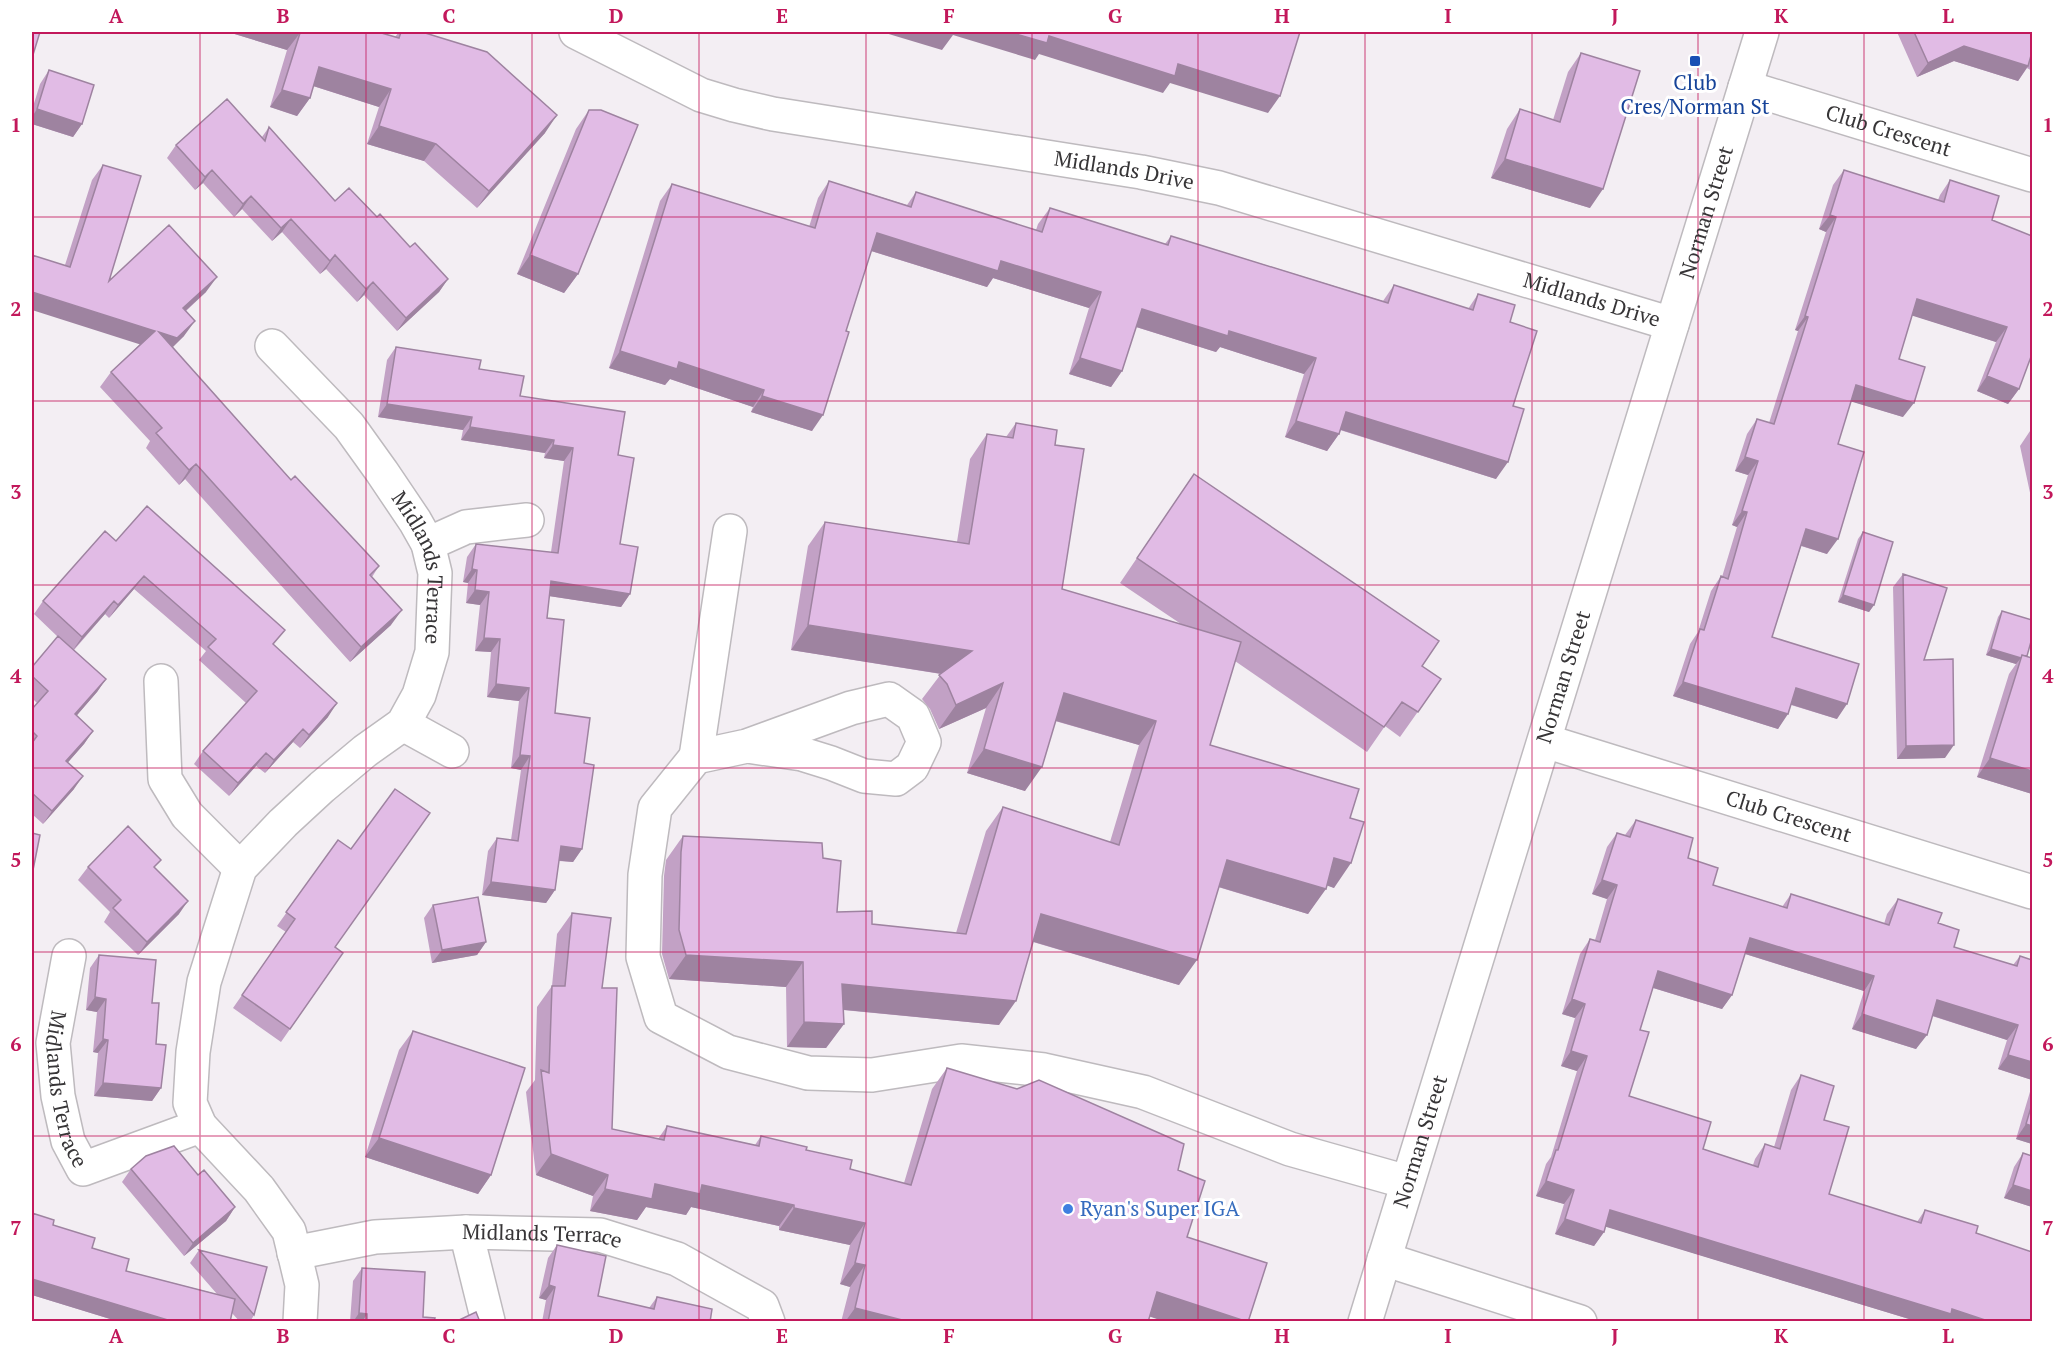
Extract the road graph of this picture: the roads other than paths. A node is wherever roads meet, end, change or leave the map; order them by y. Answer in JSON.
{"nodes":[{"id":1,"x":576,"y":32,"type":"edge"},
{"id":2,"x":1762,"y":32,"type":"edge"},
{"id":3,"x":1745,"y":87,"type":"junction"},
{"id":4,"x":2032,"y":175,"type":"edge"},
{"id":5,"x":1672,"y":324,"type":"junction"},
{"id":6,"x":272,"y":345,"type":"dead end"},
{"id":7,"x":527,"y":520,"type":"dead end"},
{"id":8,"x":730,"y":531,"type":"dead end"},
{"id":9,"x":428,"y":544,"type":"junction"},
{"id":10,"x":161,"y":681,"type":"dead end"},
{"id":11,"x":402,"y":724,"type":"junction"},
{"id":12,"x":1545,"y":741,"type":"junction"},
{"id":13,"x":747,"y":746,"type":"dead end"},
{"id":14,"x":452,"y":751,"type":"dead end"},
{"id":15,"x":696,"y":757,"type":"junction"},
{"id":16,"x":240,"y":868,"type":"junction"},
{"id":17,"x":2032,"y":892,"type":"edge"},
{"id":18,"x":69,"y":956,"type":"dead end"},
{"id":19,"x":200,"y":1126,"type":"junction"},
{"id":20,"x":1407,"y":1182,"type":"junction"},
{"id":21,"x":466,"y":1232,"type":"junction"},
{"id":22,"x":294,"y":1253,"type":"junction"},
{"id":23,"x":1384,"y":1259,"type":"junction"},
{"id":24,"x":488,"y":1321,"type":"edge"},
{"id":25,"x":300,"y":1322,"type":"edge"},
{"id":26,"x":768,"y":1322,"type":"edge"},
{"id":27,"x":1365,"y":1322,"type":"edge"},
{"id":28,"x":1580,"y":1322,"type":"edge"}],
"edges":[{"from":1,"to":5,"type":"street","name":"Midlands Drive"},
{"from":2,"to":3,"type":"street","name":"Norman Street"},
{"from":3,"to":4,"type":"street","name":"Club Crescent"},
{"from":3,"to":5,"type":"street","name":"Norman Street"},
{"from":5,"to":12,"type":"street","name":"Norman Street"},
{"from":6,"to":9,"type":"street","name":"Midlands Terrace"},
{"from":7,"to":9,"type":"street"},
{"from":8,"to":15,"type":"street"},
{"from":9,"to":11,"type":"street","name":"Midlands Terrace"},
{"from":10,"to":16,"type":"street"},
{"from":11,"to":14,"type":"street"},
{"from":11,"to":16,"type":"street","name":"Midlands Terrace"},
{"from":12,"to":17,"type":"street","name":"Club Crescent"},
{"from":12,"to":20,"type":"street","name":"Norman Street"},
{"from":13,"to":15,"type":"street"},
{"from":15,"to":20,"type":"street"},
{"from":16,"to":19,"type":"street","name":"Midlands Terrace"},
{"from":18,"to":19,"type":"street","name":"Midlands Terrace"},
{"from":19,"to":22,"type":"street","name":"Midlands Terrace"},
{"from":20,"to":23,"type":"street","name":"Norman Street"},
{"from":21,"to":22,"type":"street","name":"Midlands Terrace"},
{"from":21,"to":24,"type":"street"},
{"from":21,"to":26,"type":"street","name":"Midlands Terrace"},
{"from":22,"to":25,"type":"street","name":"Midlands Terrace"},
{"from":23,"to":27,"type":"street","name":"Norman Street"},
{"from":23,"to":28,"type":"street"}]}
